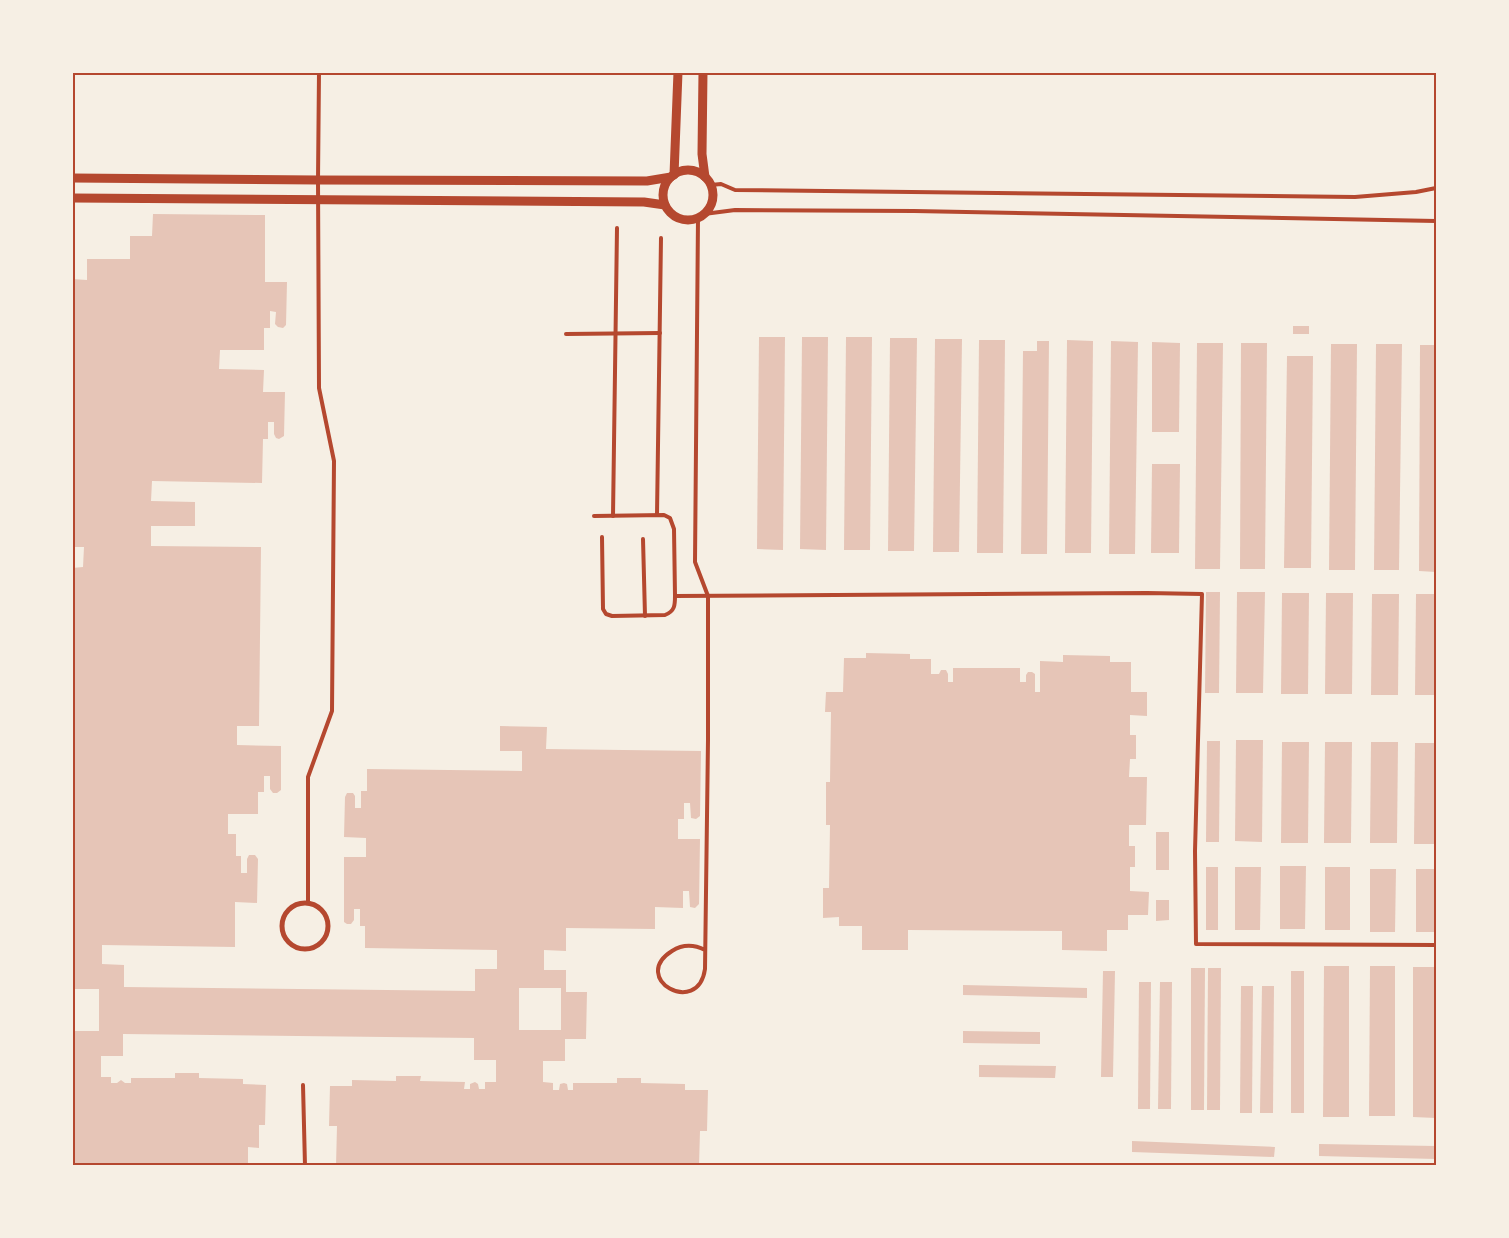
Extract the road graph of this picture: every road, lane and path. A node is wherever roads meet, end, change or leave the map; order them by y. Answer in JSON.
{"nodes":[{"id":1,"x":319,"y":72,"type":"edge"},
{"id":2,"x":703,"y":72,"type":"edge"},
{"id":3,"x":677,"y":73,"type":"edge"},
{"id":4,"x":672,"y":176,"type":"junction"},
{"id":5,"x":705,"y":177,"type":"junction"},
{"id":6,"x":72,"y":178,"type":"edge"},
{"id":7,"x":318,"y":180,"type":"junction"},
{"id":8,"x":711,"y":185,"type":"junction"},
{"id":9,"x":1436,"y":188,"type":"edge"},
{"id":10,"x":72,"y":198,"type":"edge"},
{"id":11,"x":318,"y":200,"type":"junction"},
{"id":12,"x":665,"y":205,"type":"junction"},
{"id":13,"x":701,"y":216,"type":"junction"},
{"id":14,"x":1436,"y":221,"type":"edge"},
{"id":15,"x":617,"y":228,"type":"dead end"},
{"id":16,"x":661,"y":238,"type":"dead end"},
{"id":17,"x":616,"y":333,"type":"junction"},
{"id":18,"x":660,"y":333,"type":"junction"},
{"id":19,"x":566,"y":334,"type":"dead end"},
{"id":20,"x":658,"y":515,"type":"junction"},
{"id":21,"x":594,"y":516,"type":"dead end"},
{"id":22,"x":613,"y":516,"type":"junction"},
{"id":23,"x":602,"y":537,"type":"dead end"},
{"id":24,"x":643,"y":539,"type":"dead end"},
{"id":25,"x":674,"y":596,"type":"junction"},
{"id":26,"x":708,"y":596,"type":"junction"},
{"id":27,"x":645,"y":616,"type":"junction"},
{"id":28,"x":308,"y":902,"type":"junction"},
{"id":29,"x":1436,"y":945,"type":"edge"},
{"id":30,"x":705,"y":950,"type":"junction"},
{"id":31,"x":303,"y":1085,"type":"dead end"},
{"id":32,"x":305,"y":1166,"type":"edge"}],
"edges":[{"from":1,"to":7,"type":"lane"},
{"from":2,"to":5,"type":"street"},
{"from":3,"to":4,"type":"street"},
{"from":4,"to":5,"type":"street"},
{"from":4,"to":7,"type":"street"},
{"from":4,"to":12,"type":"street"},
{"from":5,"to":8,"type":"street"},
{"from":6,"to":7,"type":"street"},
{"from":7,"to":11,"type":"lane"},
{"from":8,"to":9,"type":"lane"},
{"from":8,"to":13,"type":"street"},
{"from":10,"to":11,"type":"street"},
{"from":11,"to":12,"type":"street"},
{"from":11,"to":28,"type":"lane"},
{"from":12,"to":13,"type":"street"},
{"from":13,"to":14,"type":"lane"},
{"from":13,"to":26,"type":"lane"},
{"from":15,"to":17,"type":"lane"},
{"from":16,"to":18,"type":"lane"},
{"from":17,"to":18,"type":"lane"},
{"from":17,"to":19,"type":"lane"},
{"from":17,"to":22,"type":"lane"},
{"from":18,"to":20,"type":"lane"},
{"from":20,"to":22,"type":"lane"},
{"from":20,"to":25,"type":"lane"},
{"from":21,"to":22,"type":"lane"},
{"from":23,"to":27,"type":"lane"},
{"from":24,"to":27,"type":"lane"},
{"from":25,"to":26,"type":"lane"},
{"from":25,"to":27,"type":"lane"},
{"from":26,"to":29,"type":"lane"},
{"from":26,"to":30,"type":"lane"},
{"from":28,"to":28,"type":"street"},
{"from":30,"to":30,"type":"lane"},
{"from":31,"to":32,"type":"lane"}]}
